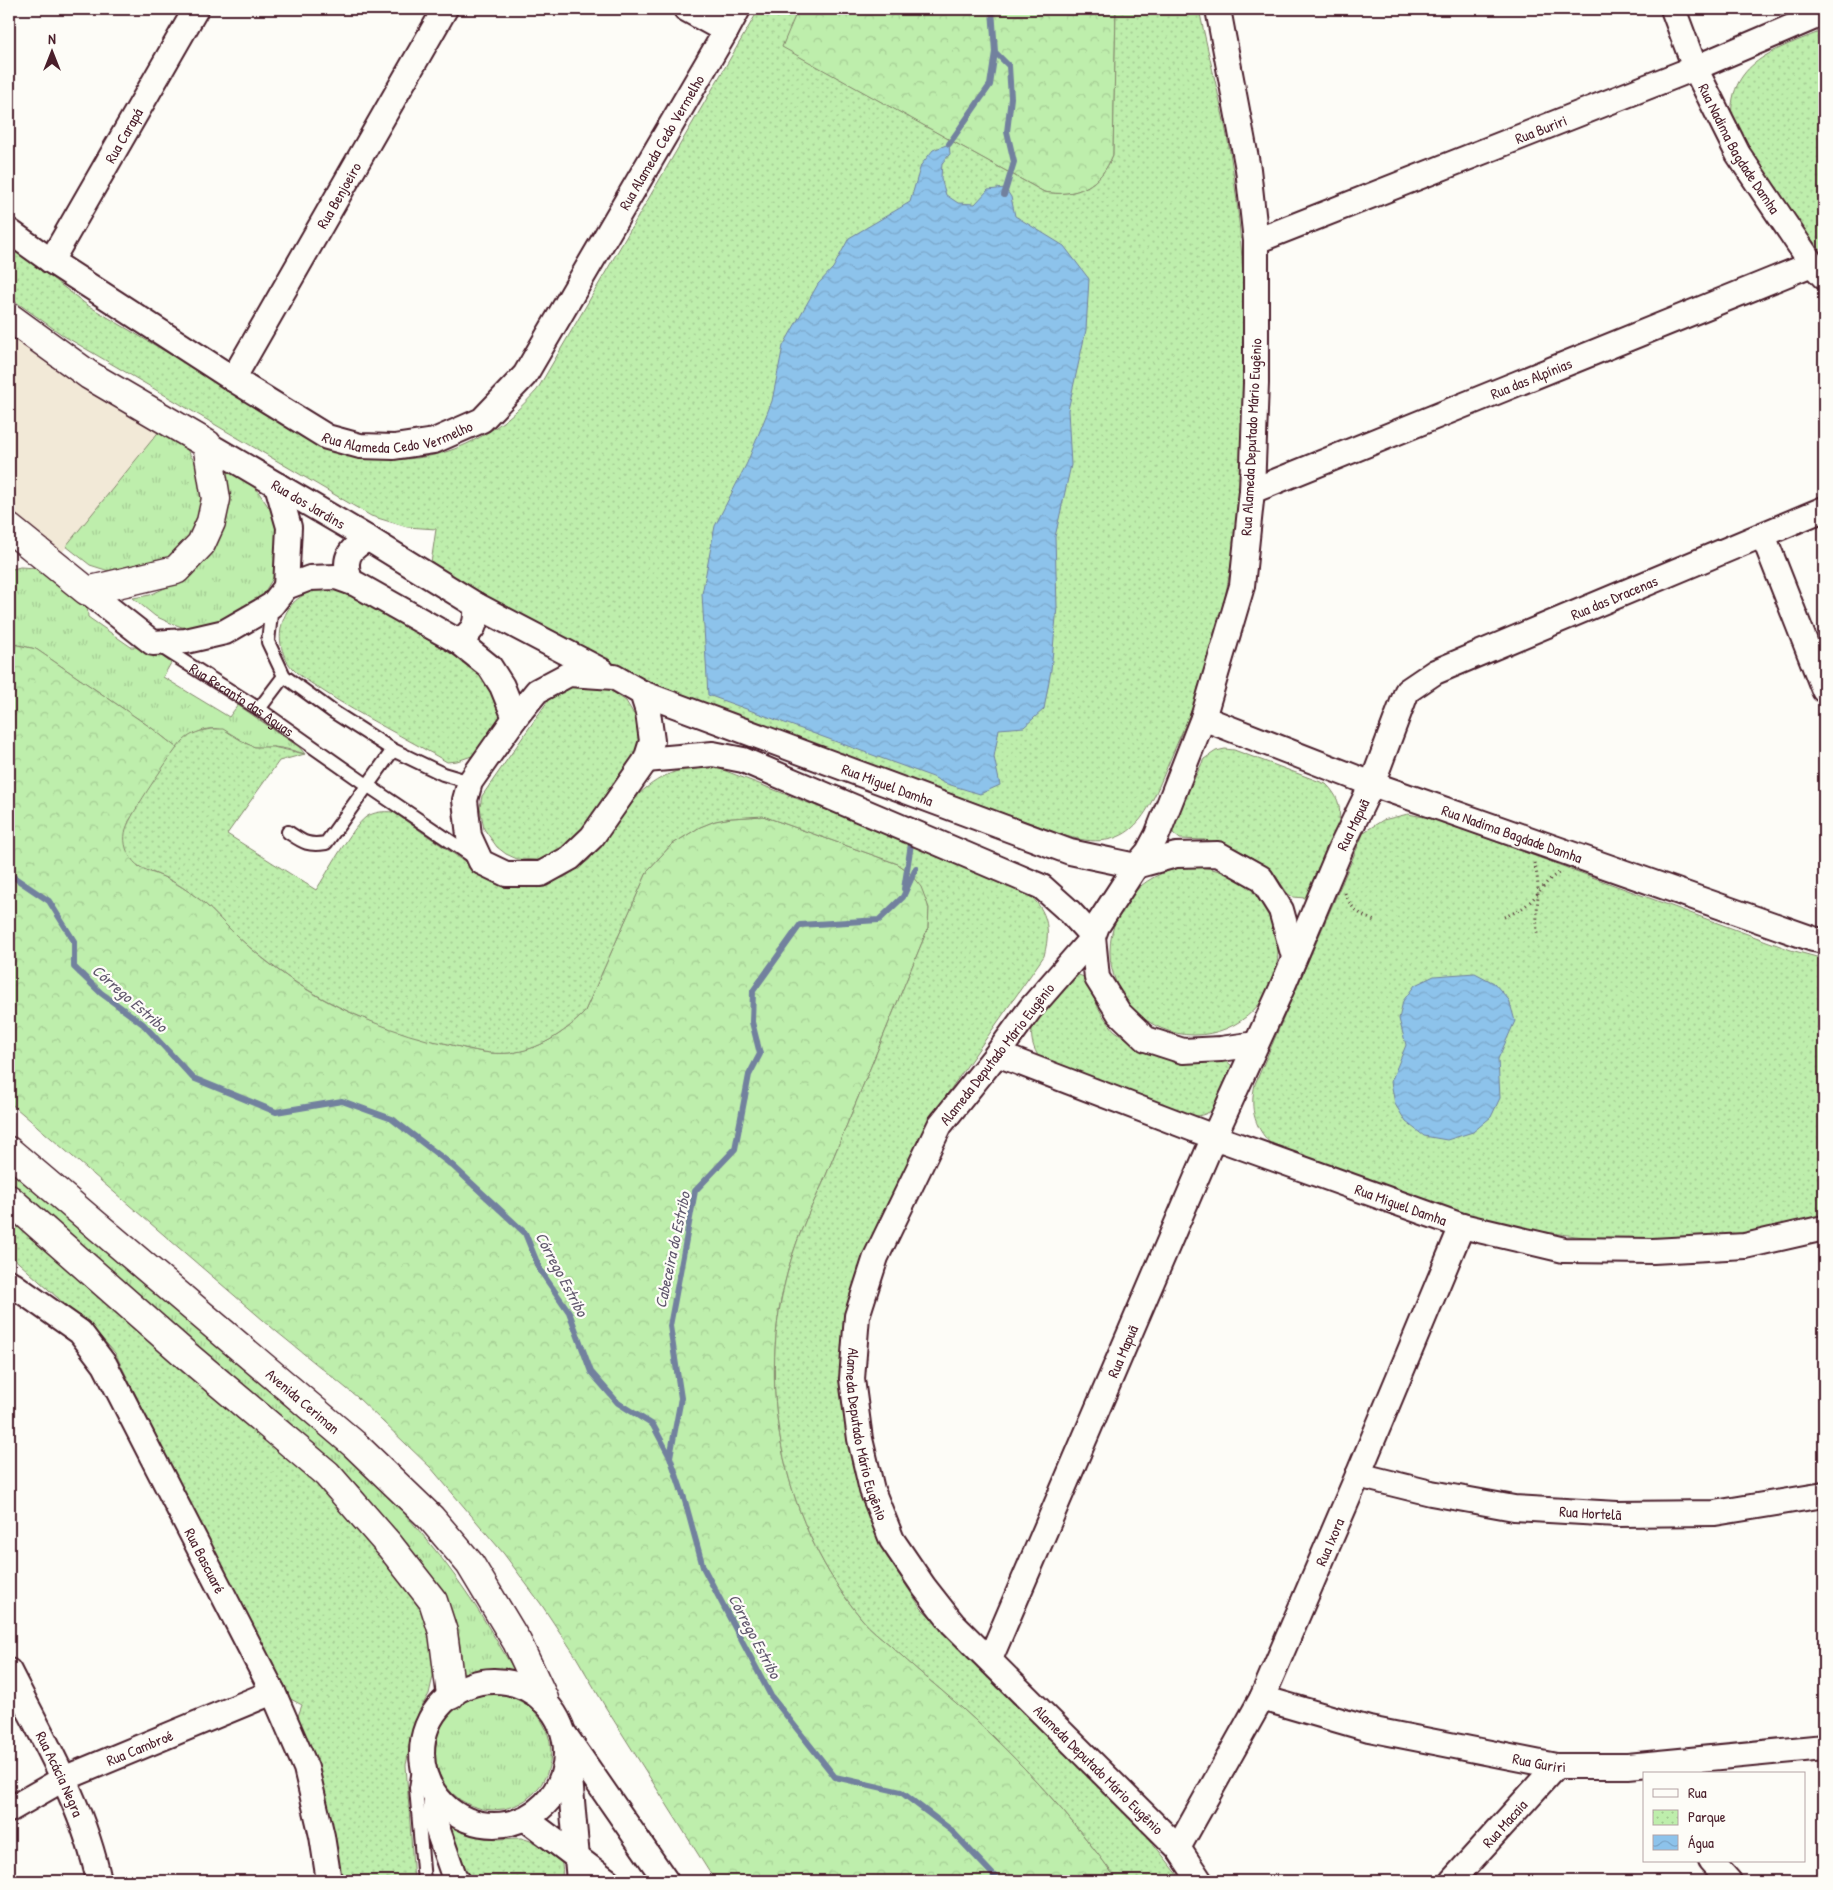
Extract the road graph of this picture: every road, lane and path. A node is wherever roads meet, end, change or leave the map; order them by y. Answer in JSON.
{"nodes":[{"id":1,"x":196,"y":9,"type":"edge"},
{"id":2,"x":445,"y":9,"type":"edge"},
{"id":3,"x":686,"y":9,"type":"edge"},
{"id":4,"x":738,"y":9,"type":"edge"},
{"id":5,"x":1218,"y":9,"type":"edge"},
{"id":6,"x":1674,"y":9,"type":"edge"},
{"id":7,"x":1824,"y":13,"type":"edge"},
{"id":8,"x":726,"y":31,"type":"junction"},
{"id":9,"x":1695,"y":68,"type":"junction"},
{"id":10,"x":9,"y":231,"type":"edge"},
{"id":11,"x":1256,"y":241,"type":"junction"},
{"id":12,"x":51,"y":261,"type":"junction"},
{"id":13,"x":1818,"y":271,"type":"edge"},
{"id":14,"x":9,"y":317,"type":"edge"},
{"id":15,"x":233,"y":380,"type":"junction"},
{"id":16,"x":207,"y":444,"type":"junction"},
{"id":17,"x":277,"y":485,"type":"junction"},
{"id":18,"x":1252,"y":491,"type":"junction"},
{"id":19,"x":1824,"y":509,"type":"edge"},
{"id":20,"x":9,"y":528,"type":"edge"},
{"id":21,"x":1762,"y":535,"type":"junction"},
{"id":22,"x":369,"y":538,"type":"junction"},
{"id":23,"x":351,"y":582,"type":"junction"},
{"id":24,"x":87,"y":591,"type":"junction"},
{"id":25,"x":279,"y":596,"type":"junction"},
{"id":26,"x":476,"y":605,"type":"junction"},
{"id":27,"x":459,"y":642,"type":"junction"},
{"id":28,"x":154,"y":643,"type":"junction"},
{"id":29,"x":284,"y":676,"type":"junction"},
{"id":30,"x":614,"y":677,"type":"junction"},
{"id":31,"x":1824,"y":690,"type":"edge"},
{"id":32,"x":1407,"y":691,"type":"joint"},
{"id":33,"x":642,"y":694,"type":"junction"},
{"id":34,"x":259,"y":709,"type":"junction"},
{"id":35,"x":515,"y":718,"type":"junction"},
{"id":36,"x":1203,"y":718,"type":"junction"},
{"id":37,"x":393,"y":750,"type":"junction"},
{"id":38,"x":646,"y":760,"type":"junction"},
{"id":39,"x":470,"y":782,"type":"junction"},
{"id":40,"x":1372,"y":784,"type":"junction"},
{"id":41,"x":367,"y":785,"type":"junction"},
{"id":42,"x":288,"y":832,"type":"dead end"},
{"id":43,"x":1142,"y":859,"type":"junction"},
{"id":44,"x":481,"y":862,"type":"junction"},
{"id":45,"x":1330,"y":874,"type":"junction"},
{"id":46,"x":1504,"y":917,"type":"dead end"},
{"id":47,"x":1375,"y":921,"type":"dead end"},
{"id":48,"x":1537,"y":934,"type":"dead end"},
{"id":49,"x":1093,"y":937,"type":"junction"},
{"id":50,"x":1824,"y":941,"type":"edge"},
{"id":51,"x":1294,"y":957,"type":"junction"},
{"id":52,"x":1256,"y":1044,"type":"junction"},
{"id":53,"x":997,"y":1054,"type":"junction"},
{"id":54,"x":1214,"y":1137,"type":"junction"},
{"id":55,"x":9,"y":1151,"type":"edge"},
{"id":56,"x":9,"y":1199,"type":"edge"},
{"id":57,"x":1462,"y":1226,"type":"junction"},
{"id":58,"x":1824,"y":1228,"type":"edge"},
{"id":59,"x":9,"y":1282,"type":"edge"},
{"id":60,"x":1358,"y":1474,"type":"junction"},
{"id":61,"x":1824,"y":1495,"type":"edge"},
{"id":62,"x":990,"y":1659,"type":"junction"},
{"id":63,"x":9,"y":1671,"type":"edge"},
{"id":64,"x":273,"y":1692,"type":"junction"},
{"id":65,"x":451,"y":1695,"type":"junction"},
{"id":66,"x":1262,"y":1698,"type":"junction"},
{"id":67,"x":544,"y":1699,"type":"junction"},
{"id":68,"x":566,"y":1742,"type":"junction"},
{"id":69,"x":1824,"y":1747,"type":"edge"},
{"id":70,"x":421,"y":1757,"type":"junction"},
{"id":71,"x":1556,"y":1766,"type":"junction"},
{"id":72,"x":1628,"y":1766,"type":"junction"},
{"id":73,"x":63,"y":1779,"type":"junction"},
{"id":74,"x":1643,"y":1784,"type":"edge"},
{"id":75,"x":436,"y":1797,"type":"junction"},
{"id":76,"x":9,"y":1810,"type":"edge"},
{"id":77,"x":526,"y":1819,"type":"junction"},
{"id":78,"x":1178,"y":1848,"type":"junction"},
{"id":79,"x":577,"y":1858,"type":"junction"},
{"id":80,"x":1712,"y":1862,"type":"edge"},
{"id":81,"x":99,"y":1881,"type":"edge"},
{"id":82,"x":329,"y":1881,"type":"edge"},
{"id":83,"x":424,"y":1881,"type":"edge"},
{"id":84,"x":458,"y":1881,"type":"edge"},
{"id":85,"x":579,"y":1881,"type":"edge"},
{"id":86,"x":608,"y":1881,"type":"edge"},
{"id":87,"x":666,"y":1881,"type":"edge"},
{"id":88,"x":1200,"y":1881,"type":"edge"},
{"id":89,"x":1452,"y":1881,"type":"edge"},
{"id":90,"x":1729,"y":1881,"type":"edge"}],
"edges":[{"from":1,"to":12,"type":"street","name":"Rua Carapá"},
{"from":2,"to":15,"type":"street","name":"Rua Benjoeiro"},
{"from":3,"to":8,"type":"street"},
{"from":4,"to":8,"type":"street","name":"Rua Alameda Cedo Vermelho"},
{"from":5,"to":11,"type":"street","name":"Rua Alameda Deputado Mário Eugênio"},
{"from":6,"to":9,"type":"street","name":"Rua Nadima Bagdade Damha"},
{"from":7,"to":9,"type":"street","name":"Rua Buriri"},
{"from":8,"to":15,"type":"street","name":"Rua Alameda Cedo Vermelho"},
{"from":9,"to":11,"type":"street","name":"Rua Buriri"},
{"from":9,"to":13,"type":"street","name":"Rua Nadima Bagdade Damha"},
{"from":10,"to":12,"type":"street","name":"Rua Alameda Cedo Vermelho"},
{"from":11,"to":18,"type":"street","name":"Rua Alameda Deputado Mário Eugênio"},
{"from":12,"to":15,"type":"street","name":"Rua Alameda Cedo Vermelho"},
{"from":13,"to":18,"type":"street","name":"Rua das Alpínias"},
{"from":14,"to":16,"type":"street","name":"Rua dos Jardins"},
{"from":16,"to":17,"type":"street","name":"Rua dos Jardins"},
{"from":16,"to":24,"type":"street"},
{"from":17,"to":22,"type":"street","name":"Rua dos Jardins"},
{"from":17,"to":25,"type":"street"},
{"from":18,"to":36,"type":"street","name":"Rua Alameda Deputado Mário Eugênio"},
{"from":19,"to":21,"type":"street","name":"Rua das Dracenas"},
{"from":20,"to":24,"type":"street","name":"Rua Recanto das Águas"},
{"from":21,"to":31,"type":"street"},
{"from":21,"to":32,"type":"street","name":"Rua das Dracenas"},
{"from":22,"to":23,"type":"street"},
{"from":22,"to":26,"type":"street","name":"Rua dos Jardins"},
{"from":23,"to":25,"type":"street"},
{"from":23,"to":27,"type":"street"},
{"from":24,"to":28,"type":"street","name":"Rua Recanto das Águas"},
{"from":25,"to":28,"type":"street"},
{"from":25,"to":29,"type":"lane"},
{"from":26,"to":27,"type":"street"},
{"from":26,"to":30,"type":"street","name":"Rua dos Jardins"},
{"from":27,"to":35,"type":"street"},
{"from":28,"to":34,"type":"lane","name":"Rua Recanto das Águas"},
{"from":29,"to":34,"type":"lane"},
{"from":29,"to":37,"type":"lane"},
{"from":30,"to":33,"type":"street","name":"Rua Miguel Damha"},
{"from":30,"to":35,"type":"street"},
{"from":32,"to":40,"type":"street","name":"Rua Mapuã"},
{"from":33,"to":38,"type":"street"},
{"from":33,"to":43,"type":"street","name":"Rua Miguel Damha"},
{"from":34,"to":41,"type":"lane","name":"Rua Recanto das Águas"},
{"from":35,"to":39,"type":"street"},
{"from":36,"to":40,"type":"street","name":"Rua Nadima Bagdade Damha"},
{"from":36,"to":43,"type":"street","name":"Rua Alameda Deputado Mário Eugênio"},
{"from":37,"to":39,"type":"lane"},
{"from":37,"to":41,"type":"lane"},
{"from":38,"to":44,"type":"street"},
{"from":38,"to":49,"type":"street","name":"Rua Miguel Damha"},
{"from":39,"to":44,"type":"street"},
{"from":40,"to":45,"type":"street","name":"Rua Mapuã"},
{"from":40,"to":50,"type":"street","name":"Rua Nadima Bagdade Damha"},
{"from":41,"to":42,"type":"lane"},
{"from":41,"to":44,"type":"lane","name":"Rua Recanto das Águas"},
{"from":43,"to":49,"type":"street","name":"Alameda Deputado Mário Eugênio"},
{"from":43,"to":51,"type":"street"},
{"from":45,"to":47,"type":"path"},
{"from":45,"to":51,"type":"street","name":"Rua Mapuã"},
{"from":46,"to":48,"type":"path"},
{"from":49,"to":52,"type":"street"},
{"from":49,"to":53,"type":"street","name":"Alameda Deputado Mário Eugênio"},
{"from":51,"to":52,"type":"street","name":"Rua Mapuã"},
{"from":52,"to":54,"type":"street","name":"Rua Mapuã"},
{"from":53,"to":54,"type":"street","name":"Rua Miguel Damha"},
{"from":53,"to":62,"type":"street","name":"Alameda Deputado Mário Eugênio"},
{"from":54,"to":57,"type":"street","name":"Rua Miguel Damha"},
{"from":54,"to":62,"type":"street","name":"Rua Mapuã"},
{"from":55,"to":67,"type":"street","name":"Avenida Ceriman"},
{"from":56,"to":65,"type":"street"},
{"from":57,"to":58,"type":"street","name":"Rua Miguel Damha"},
{"from":57,"to":60,"type":"street","name":"Rua Ixora"},
{"from":59,"to":64,"type":"street","name":"Rua Bascuaré"},
{"from":60,"to":61,"type":"street","name":"Rua Hortelã"},
{"from":60,"to":66,"type":"street","name":"Rua Ixora"},
{"from":62,"to":78,"type":"street","name":"Alameda Deputado Mário Eugênio"},
{"from":63,"to":73,"type":"street","name":"Rua Acácia Negra"},
{"from":64,"to":73,"type":"street","name":"Rua Cambroé"},
{"from":64,"to":82,"type":"street","name":"Rua Bascuaré"},
{"from":65,"to":67,"type":"street"},
{"from":65,"to":70,"type":"street"},
{"from":66,"to":71,"type":"street","name":"Rua Guriri"},
{"from":66,"to":78,"type":"street","name":"Rua Ixora"},
{"from":67,"to":68,"type":"street"},
{"from":68,"to":77,"type":"street"},
{"from":68,"to":79,"type":"street"},
{"from":68,"to":87,"type":"street"},
{"from":69,"to":72,"type":"street","name":"Rua Guriri"},
{"from":70,"to":75,"type":"street"},
{"from":70,"to":83,"type":"lane"},
{"from":71,"to":72,"type":"street","name":"Rua Guriri"},
{"from":71,"to":89,"type":"street","name":"Rua Macaia"},
{"from":72,"to":74,"type":"street"},
{"from":73,"to":76,"type":"street","name":"Rua Cambroé"},
{"from":73,"to":81,"type":"street","name":"Rua Acácia Negra"},
{"from":75,"to":77,"type":"street"},
{"from":75,"to":84,"type":"street"},
{"from":77,"to":79,"type":"street"},
{"from":78,"to":88,"type":"street","name":"Alameda Deputado Mário Eugênio"},
{"from":79,"to":85,"type":"street"},
{"from":79,"to":86,"type":"street"},
{"from":80,"to":90,"type":"street"}]}
